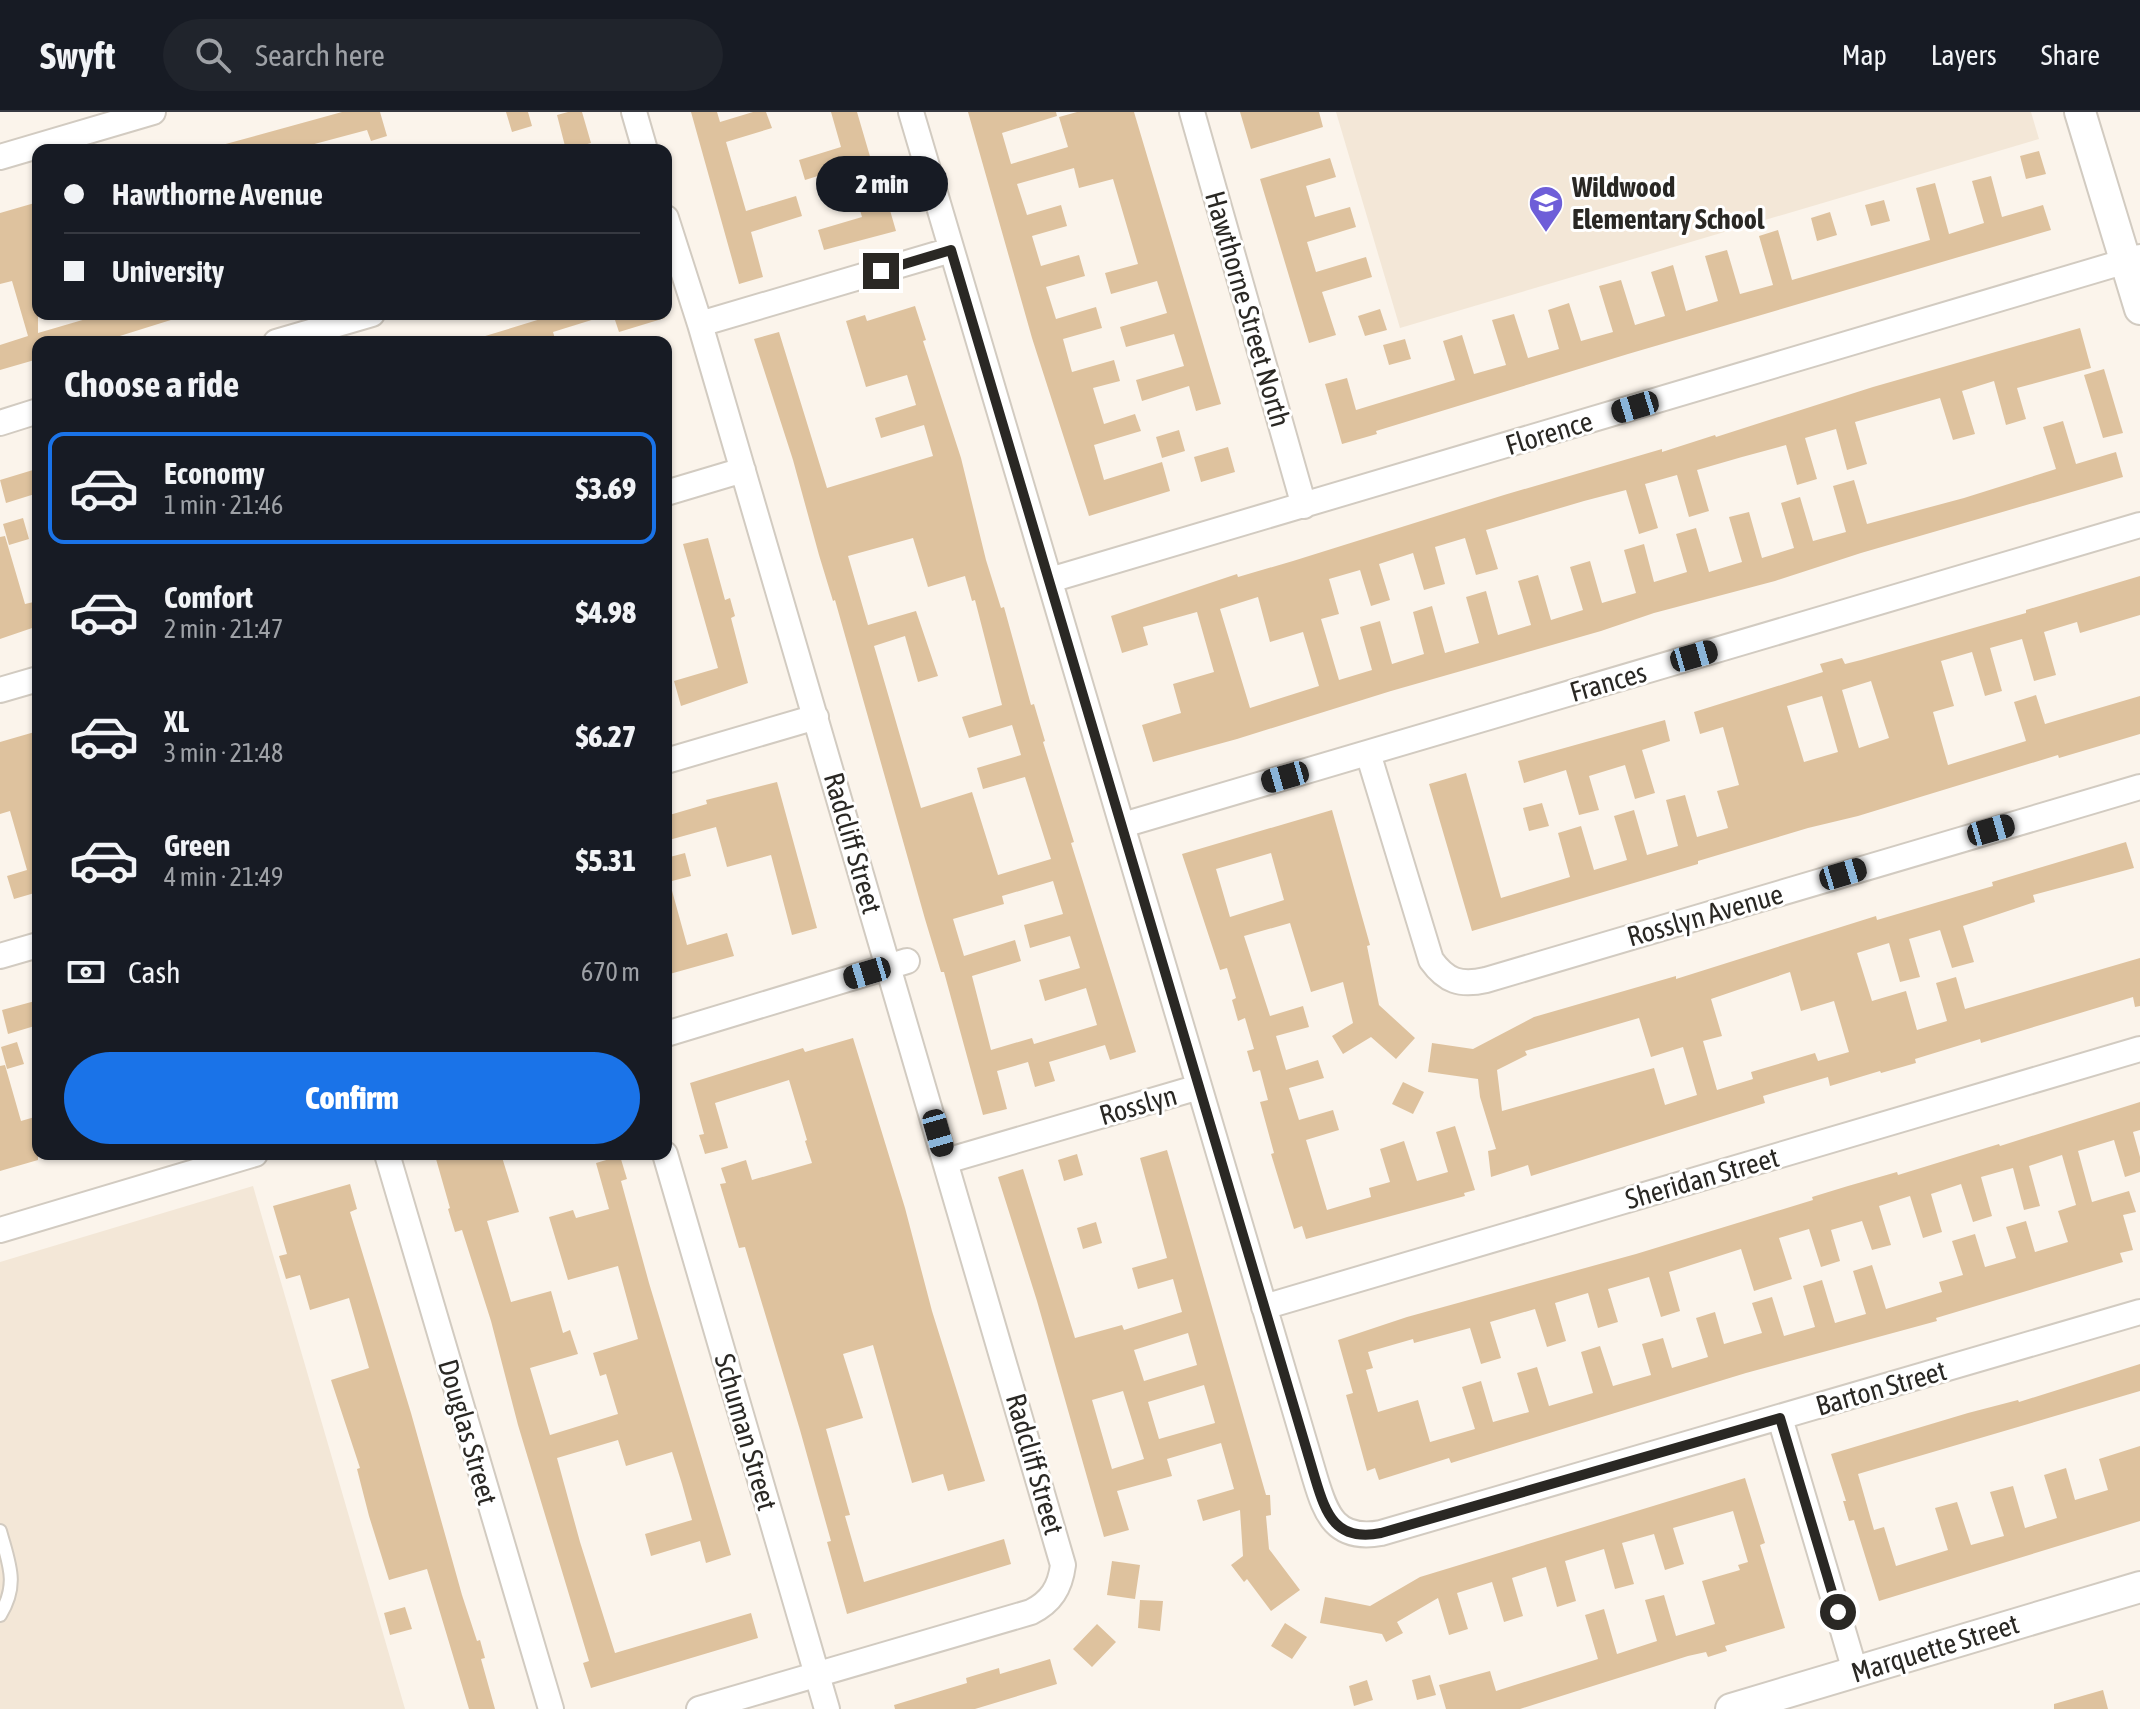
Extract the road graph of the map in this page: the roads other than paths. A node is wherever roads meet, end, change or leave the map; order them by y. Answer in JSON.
{"nodes":[{"id":1,"x":153,"y":112,"type":"edge"},
{"id":2,"x":634,"y":112,"type":"edge"},
{"id":3,"x":911,"y":112,"type":"edge"},
{"id":4,"x":1192,"y":112,"type":"edge"},
{"id":5,"x":2080,"y":112,"type":"edge"},
{"id":6,"x":44,"y":144,"type":"edge"},
{"id":7,"x":643,"y":144,"type":"edge"},
{"id":8,"x":32,"y":148,"type":"edge"},
{"id":9,"x":0,"y":157,"type":"edge"},
{"id":10,"x":672,"y":239,"type":"edge"},
{"id":11,"x":951,"y":250,"type":"junction"},
{"id":12,"x":2133,"y":259,"type":"edge"},
{"id":13,"x":2140,"y":309,"type":"edge"},
{"id":14,"x":351,"y":320,"type":"edge"},
{"id":15,"x":700,"y":324,"type":"junction"},
{"id":16,"x":297,"y":336,"type":"edge"},
{"id":17,"x":32,"y":413,"type":"edge"},
{"id":18,"x":0,"y":423,"type":"edge"},
{"id":19,"x":743,"y":470,"type":"junction"},
{"id":20,"x":672,"y":491,"type":"edge"},
{"id":21,"x":1304,"y":506,"type":"junction"},
{"id":22,"x":2140,"y":525,"type":"edge"},
{"id":23,"x":1050,"y":580,"type":"junction"},
{"id":24,"x":32,"y":681,"type":"edge"},
{"id":25,"x":0,"y":690,"type":"edge"},
{"id":26,"x":816,"y":717,"type":"junction"},
{"id":27,"x":1368,"y":753,"type":"junction"},
{"id":28,"x":672,"y":759,"type":"edge"},
{"id":29,"x":2140,"y":787,"type":"edge"},
{"id":30,"x":1123,"y":825,"type":"junction"},
{"id":31,"x":32,"y":947,"type":"edge"},
{"id":32,"x":0,"y":956,"type":"edge"},
{"id":33,"x":898,"y":964,"type":"junction"},
{"id":34,"x":672,"y":1032,"type":"edge"},
{"id":35,"x":2140,"y":1049,"type":"edge"},
{"id":36,"x":1199,"y":1087,"type":"junction"},
{"id":37,"x":235,"y":1160,"type":"edge"},
{"id":38,"x":389,"y":1160,"type":"edge"},
{"id":39,"x":667,"y":1160,"type":"edge"},
{"id":40,"x":946,"y":1161,"type":"junction"},
{"id":41,"x":0,"y":1230,"type":"edge"},
{"id":42,"x":1264,"y":1307,"type":"junction"},
{"id":43,"x":2140,"y":1312,"type":"edge"},
{"id":44,"x":1780,"y":1418,"type":"junction"},
{"id":45,"x":0,"y":1531,"type":"edge"},
{"id":46,"x":2140,"y":1587,"type":"edge"},
{"id":47,"x":0,"y":1615,"type":"edge"},
{"id":48,"x":1855,"y":1671,"type":"junction"},
{"id":49,"x":817,"y":1675,"type":"junction"},
{"id":50,"x":1777,"y":1702,"type":"edge"},
{"id":51,"x":551,"y":1709,"type":"edge"},
{"id":52,"x":699,"y":1709,"type":"edge"},
{"id":53,"x":827,"y":1709,"type":"edge"},
{"id":54,"x":1731,"y":1709,"type":"edge"}],
"edges":[{"from":1,"to":6,"type":"street"},
{"from":2,"to":7,"type":"street"},
{"from":3,"to":11,"type":"street"},
{"from":4,"to":21,"type":"street","name":"Hawthorne Street North"},
{"from":5,"to":12,"type":"street"},
{"from":8,"to":9,"type":"street"},
{"from":10,"to":15,"type":"street","name":"Radcliff Street"},
{"from":11,"to":15,"type":"street"},
{"from":11,"to":23,"type":"street"},
{"from":12,"to":13,"type":"street"},
{"from":12,"to":21,"type":"street","name":"Florence"},
{"from":14,"to":16,"type":"street"},
{"from":15,"to":19,"type":"street","name":"Radcliff Street"},
{"from":17,"to":18,"type":"street"},
{"from":19,"to":20,"type":"street"},
{"from":19,"to":26,"type":"street","name":"Radcliff Street"},
{"from":21,"to":23,"type":"street","name":"Florence"},
{"from":22,"to":27,"type":"street","name":"Frances"},
{"from":23,"to":30,"type":"street"},
{"from":24,"to":25,"type":"street"},
{"from":26,"to":28,"type":"street"},
{"from":26,"to":33,"type":"street","name":"Radcliff Street"},
{"from":27,"to":29,"type":"street","name":"Rosslyn Avenue"},
{"from":27,"to":30,"type":"street","name":"Frances"},
{"from":30,"to":36,"type":"street"},
{"from":31,"to":32,"type":"street"},
{"from":33,"to":34,"type":"street"},
{"from":33,"to":40,"type":"street","name":"Radcliff Street"},
{"from":35,"to":42,"type":"street","name":"Sheridan Street"},
{"from":36,"to":40,"type":"street","name":"Rosslyn"},
{"from":36,"to":42,"type":"street"},
{"from":37,"to":41,"type":"street"},
{"from":38,"to":51,"type":"street","name":"Douglas Street"},
{"from":39,"to":49,"type":"street","name":"Schuman Street"},
{"from":40,"to":49,"type":"street","name":"Radcliff Street"},
{"from":42,"to":44,"type":"street","name":"Barton Street"},
{"from":43,"to":44,"type":"street","name":"Barton Street"},
{"from":44,"to":48,"type":"street"},
{"from":45,"to":47,"type":"lane"},
{"from":46,"to":48,"type":"street","name":"Marquette Street"},
{"from":48,"to":50,"type":"street","name":"Marquette Street"},
{"from":49,"to":52,"type":"street"},
{"from":49,"to":53,"type":"street","name":"Schuman Street"},
{"from":50,"to":54,"type":"street","name":"Marquette Street"}]}
